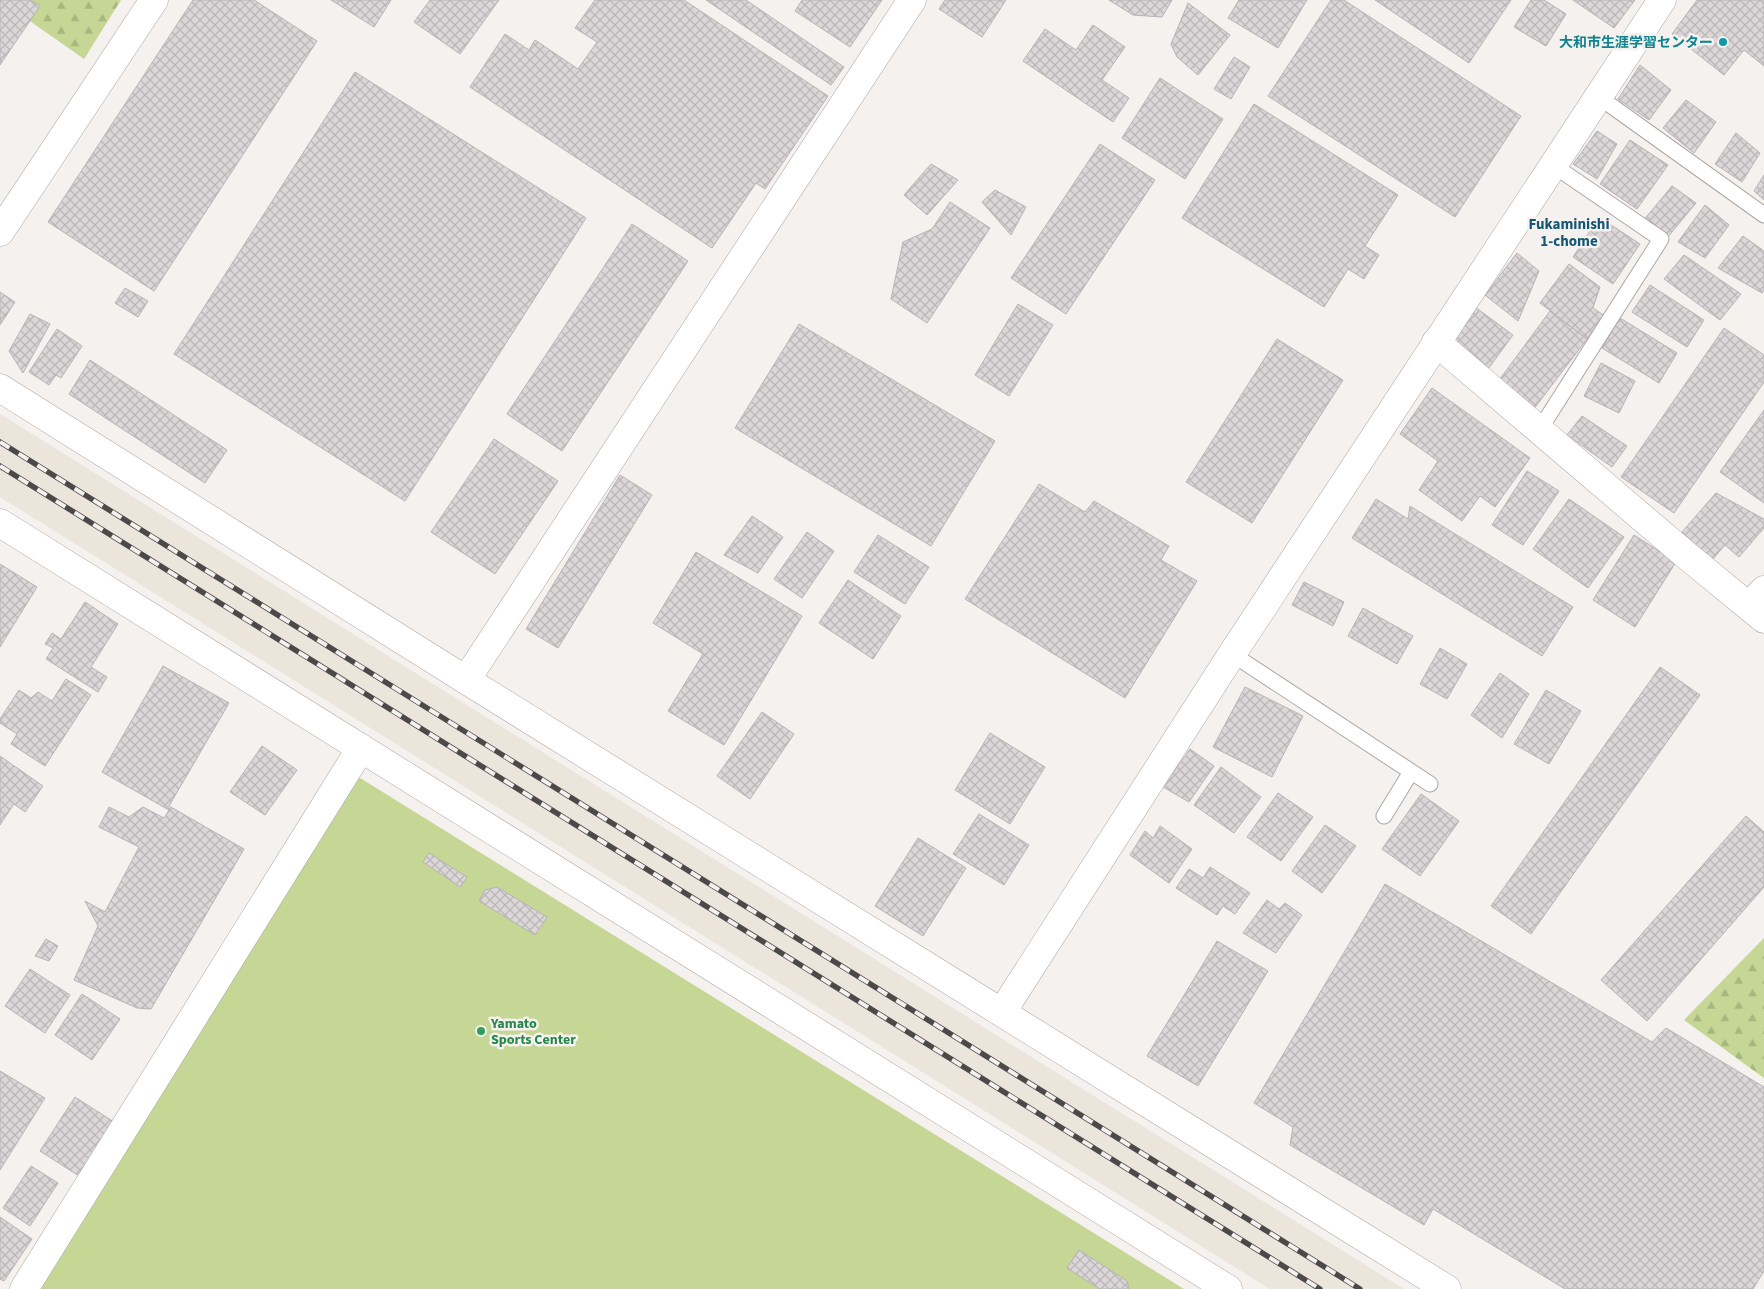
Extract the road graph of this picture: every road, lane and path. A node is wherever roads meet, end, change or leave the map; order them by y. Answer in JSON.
{"nodes":[{"id":1,"x":154,"y":0,"type":"edge"},
{"id":2,"x":912,"y":0,"type":"edge"},
{"id":3,"x":1662,"y":0,"type":"edge"},
{"id":4,"x":1599,"y":97,"type":"junction"},
{"id":5,"x":1553,"y":165,"type":"junction"},
{"id":6,"x":1764,"y":215,"type":"edge"},
{"id":7,"x":0,"y":232,"type":"edge"},
{"id":8,"x":1436,"y":342,"type":"junction"},
{"id":9,"x":0,"y":388,"type":"edge"},
{"id":10,"x":1540,"y":429,"type":"junction"},
{"id":11,"x":0,"y":523,"type":"edge"},
{"id":12,"x":1759,"y":605,"type":"edge"},
{"id":13,"x":1232,"y":654,"type":"junction"},
{"id":14,"x":466,"y":680,"type":"junction"},
{"id":15,"x":361,"y":748,"type":"junction"},
{"id":16,"x":1411,"y":772,"type":"junction"},
{"id":17,"x":1430,"y":784,"type":"dead end"},
{"id":18,"x":1384,"y":816,"type":"dead end"},
{"id":19,"x":1002,"y":1012,"type":"junction"},
{"id":20,"x":24,"y":1289,"type":"edge"},
{"id":21,"x":1228,"y":1289,"type":"edge"},
{"id":22,"x":1447,"y":1289,"type":"edge"}],
"edges":[{"from":1,"to":7,"type":"street"},
{"from":2,"to":14,"type":"street"},
{"from":3,"to":4,"type":"street"},
{"from":4,"to":5,"type":"street"},
{"from":4,"to":6,"type":"lane"},
{"from":5,"to":8,"type":"street"},
{"from":5,"to":10,"type":"lane"},
{"from":8,"to":10,"type":"street"},
{"from":8,"to":13,"type":"street"},
{"from":9,"to":14,"type":"street"},
{"from":10,"to":12,"type":"street"},
{"from":11,"to":15,"type":"street"},
{"from":13,"to":16,"type":"lane"},
{"from":13,"to":19,"type":"street"},
{"from":14,"to":19,"type":"street"},
{"from":15,"to":20,"type":"street"},
{"from":15,"to":21,"type":"street"},
{"from":16,"to":17,"type":"lane"},
{"from":16,"to":18,"type":"lane"},
{"from":19,"to":22,"type":"street"}]}
